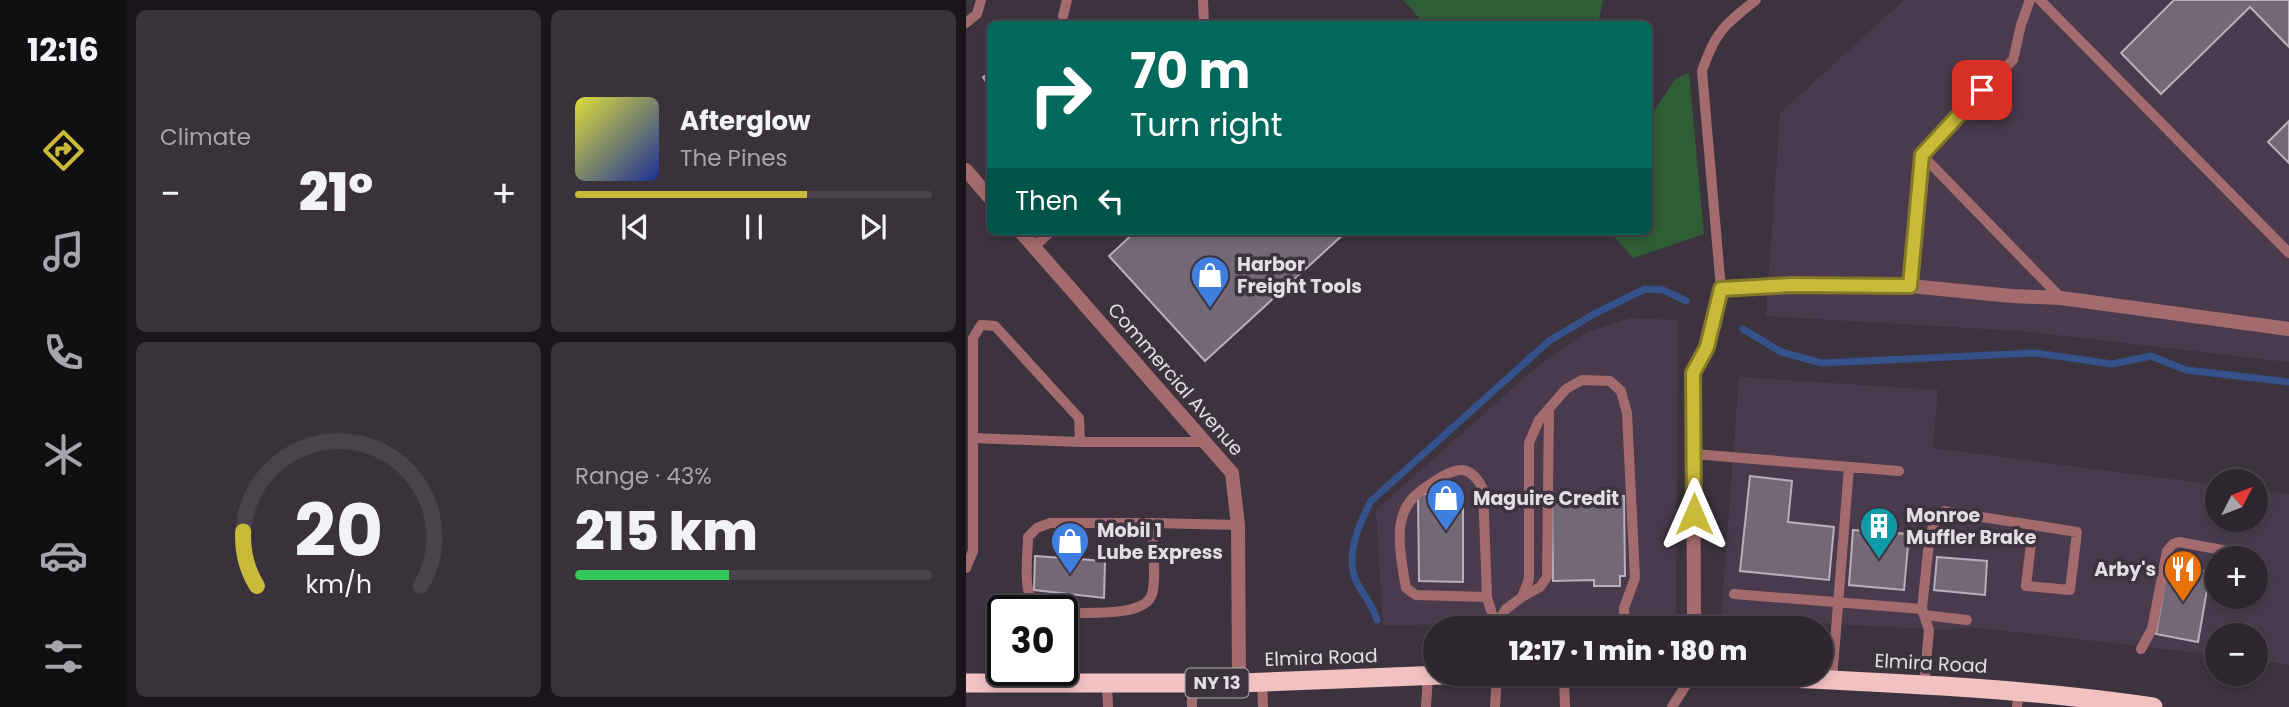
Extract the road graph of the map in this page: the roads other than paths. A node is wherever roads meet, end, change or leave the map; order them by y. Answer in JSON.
{"nodes":[{"id":1,"x":981,"y":0,"type":"edge"},
{"id":2,"x":1067,"y":0,"type":"edge"},
{"id":3,"x":1202,"y":0,"type":"edge"},
{"id":4,"x":1756,"y":0,"type":"edge"},
{"id":5,"x":2030,"y":0,"type":"edge"},
{"id":6,"x":2040,"y":0,"type":"edge"},
{"id":7,"x":1063,"y":16,"type":"dead end"},
{"id":8,"x":1204,"y":21,"type":"edge"},
{"id":9,"x":966,"y":23,"type":"edge"},
{"id":10,"x":1922,"y":155,"type":"junction"},
{"id":11,"x":966,"y":170,"type":"edge"},
{"id":12,"x":987,"y":194,"type":"edge"},
{"id":13,"x":1024,"y":235,"type":"edge"},
{"id":14,"x":1047,"y":235,"type":"edge"},
{"id":15,"x":1034,"y":247,"type":"junction"},
{"id":16,"x":2289,"y":253,"type":"edge"},
{"id":17,"x":1910,"y":286,"type":"junction"},
{"id":18,"x":1721,"y":289,"type":"junction"},
{"id":19,"x":2061,"y":298,"type":"junction"},
{"id":20,"x":2289,"y":330,"type":"edge"},
{"id":21,"x":1549,"y":408,"type":"junction"},
{"id":22,"x":973,"y":438,"type":"junction"},
{"id":23,"x":1080,"y":442,"type":"junction"},
{"id":24,"x":1206,"y":442,"type":"junction"},
{"id":25,"x":1694,"y":454,"type":"junction"},
{"id":26,"x":1849,"y":467,"type":"junction"},
{"id":27,"x":1899,"y":471,"type":"dead end"},
{"id":28,"x":1152,"y":523,"type":"junction"},
{"id":29,"x":1238,"y":525,"type":"junction"},
{"id":30,"x":2033,"y":526,"type":"junction"},
{"id":31,"x":2205,"y":547,"type":"edge"},
{"id":32,"x":966,"y":568,"type":"edge"},
{"id":33,"x":1734,"y":594,"type":"dead end"},
{"id":34,"x":1028,"y":595,"type":"edge"},
{"id":35,"x":1487,"y":597,"type":"junction"},
{"id":36,"x":1522,"y":597,"type":"junction"},
{"id":37,"x":1838,"y":602,"type":"junction"},
{"id":38,"x":1078,"y":612,"type":"edge"},
{"id":39,"x":1923,"y":612,"type":"junction"},
{"id":40,"x":1493,"y":616,"type":"edge"},
{"id":41,"x":1502,"y":616,"type":"edge"},
{"id":42,"x":1624,"y":616,"type":"edge"},
{"id":43,"x":1694,"y":616,"type":"edge"},
{"id":44,"x":1967,"y":620,"type":"dead end"},
{"id":45,"x":2141,"y":649,"type":"dead end"},
{"id":46,"x":1833,"y":667,"type":"edge"},
{"id":47,"x":1423,"y":676,"type":"edge"},
{"id":48,"x":1078,"y":679,"type":"edge"},
{"id":49,"x":1833,"y":680,"type":"edge"},
{"id":50,"x":987,"y":681,"type":"edge"},
{"id":51,"x":966,"y":682,"type":"edge"},
{"id":52,"x":1262,"y":682,"type":"junction"},
{"id":53,"x":1107,"y":683,"type":"junction"},
{"id":54,"x":1192,"y":683,"type":"junction"},
{"id":55,"x":1239,"y":683,"type":"junction"},
{"id":56,"x":1924,"y":685,"type":"junction"},
{"id":57,"x":1427,"y":686,"type":"edge"},
{"id":58,"x":1496,"y":686,"type":"edge"},
{"id":59,"x":1564,"y":686,"type":"edge"},
{"id":60,"x":1685,"y":686,"type":"edge"},
{"id":61,"x":2018,"y":699,"type":"edge"},
{"id":62,"x":1108,"y":707,"type":"edge"},
{"id":63,"x":1192,"y":707,"type":"edge"},
{"id":64,"x":1263,"y":707,"type":"edge"},
{"id":65,"x":1426,"y":707,"type":"edge"},
{"id":66,"x":1495,"y":707,"type":"edge"},
{"id":67,"x":1565,"y":707,"type":"edge"},
{"id":68,"x":1672,"y":707,"type":"edge"},
{"id":69,"x":2153,"y":707,"type":"edge"}],
"edges":[{"from":1,"to":9,"type":"lane"},
{"from":2,"to":7,"type":"lane"},
{"from":3,"to":8,"type":"lane"},
{"from":4,"to":18,"type":"lane"},
{"from":5,"to":10,"type":"lane"},
{"from":6,"to":16,"type":"lane"},
{"from":10,"to":17,"type":"lane"},
{"from":10,"to":19,"type":"lane"},
{"from":11,"to":12,"type":"street"},
{"from":13,"to":15,"type":"street","name":"Commercial Avenue"},
{"from":14,"to":15,"type":"lane"},
{"from":15,"to":24,"type":"street","name":"Commercial Avenue"},
{"from":17,"to":18,"type":"street"},
{"from":17,"to":19,"type":"street"},
{"from":18,"to":25,"type":"street"},
{"from":19,"to":20,"type":"street"},
{"from":21,"to":36,"type":"lane"},
{"from":21,"to":36,"type":"lane"},
{"from":21,"to":42,"type":"lane"},
{"from":22,"to":23,"type":"lane"},
{"from":22,"to":23,"type":"lane"},
{"from":22,"to":32,"type":"lane"},
{"from":23,"to":24,"type":"lane"},
{"from":24,"to":29,"type":"street","name":"Commercial Avenue"},
{"from":25,"to":26,"type":"lane"},
{"from":25,"to":43,"type":"street"},
{"from":26,"to":27,"type":"lane"},
{"from":26,"to":37,"type":"lane"},
{"from":28,"to":29,"type":"lane"},
{"from":28,"to":34,"type":"lane"},
{"from":28,"to":38,"type":"lane"},
{"from":29,"to":55,"type":"street","name":"Commercial Avenue"},
{"from":30,"to":30,"type":"lane"},
{"from":30,"to":39,"type":"lane"},
{"from":31,"to":45,"type":"lane"},
{"from":33,"to":37,"type":"lane"},
{"from":35,"to":35,"type":"lane"},
{"from":35,"to":40,"type":"lane"},
{"from":36,"to":41,"type":"lane"},
{"from":37,"to":39,"type":"lane"},
{"from":37,"to":46,"type":"lane"},
{"from":39,"to":44,"type":"lane"},
{"from":39,"to":56,"type":"lane"},
{"from":47,"to":52,"type":"highway","name":"Elmira Road","number":"NY 13"},
{"from":48,"to":53,"type":"highway","name":"Elmira Road","number":"NY 13"},
{"from":49,"to":56,"type":"highway","name":"Elmira Road"},
{"from":50,"to":51,"type":"highway","name":"Elmira Road","number":"NY 13"},
{"from":52,"to":55,"type":"highway","name":"Elmira Road","number":"NY 13"},
{"from":52,"to":64,"type":"lane"},
{"from":53,"to":54,"type":"highway","name":"Elmira Road","number":"NY 13"},
{"from":53,"to":62,"type":"lane"},
{"from":54,"to":55,"type":"highway","name":"Elmira Road","number":"NY 13"},
{"from":54,"to":63,"type":"lane"},
{"from":56,"to":61,"type":"highway","name":"Elmira Road"},
{"from":57,"to":65,"type":"lane"},
{"from":58,"to":66,"type":"lane"},
{"from":59,"to":67,"type":"lane"},
{"from":60,"to":68,"type":"lane"},
{"from":61,"to":69,"type":"highway","name":"Elmira Road"}]}
